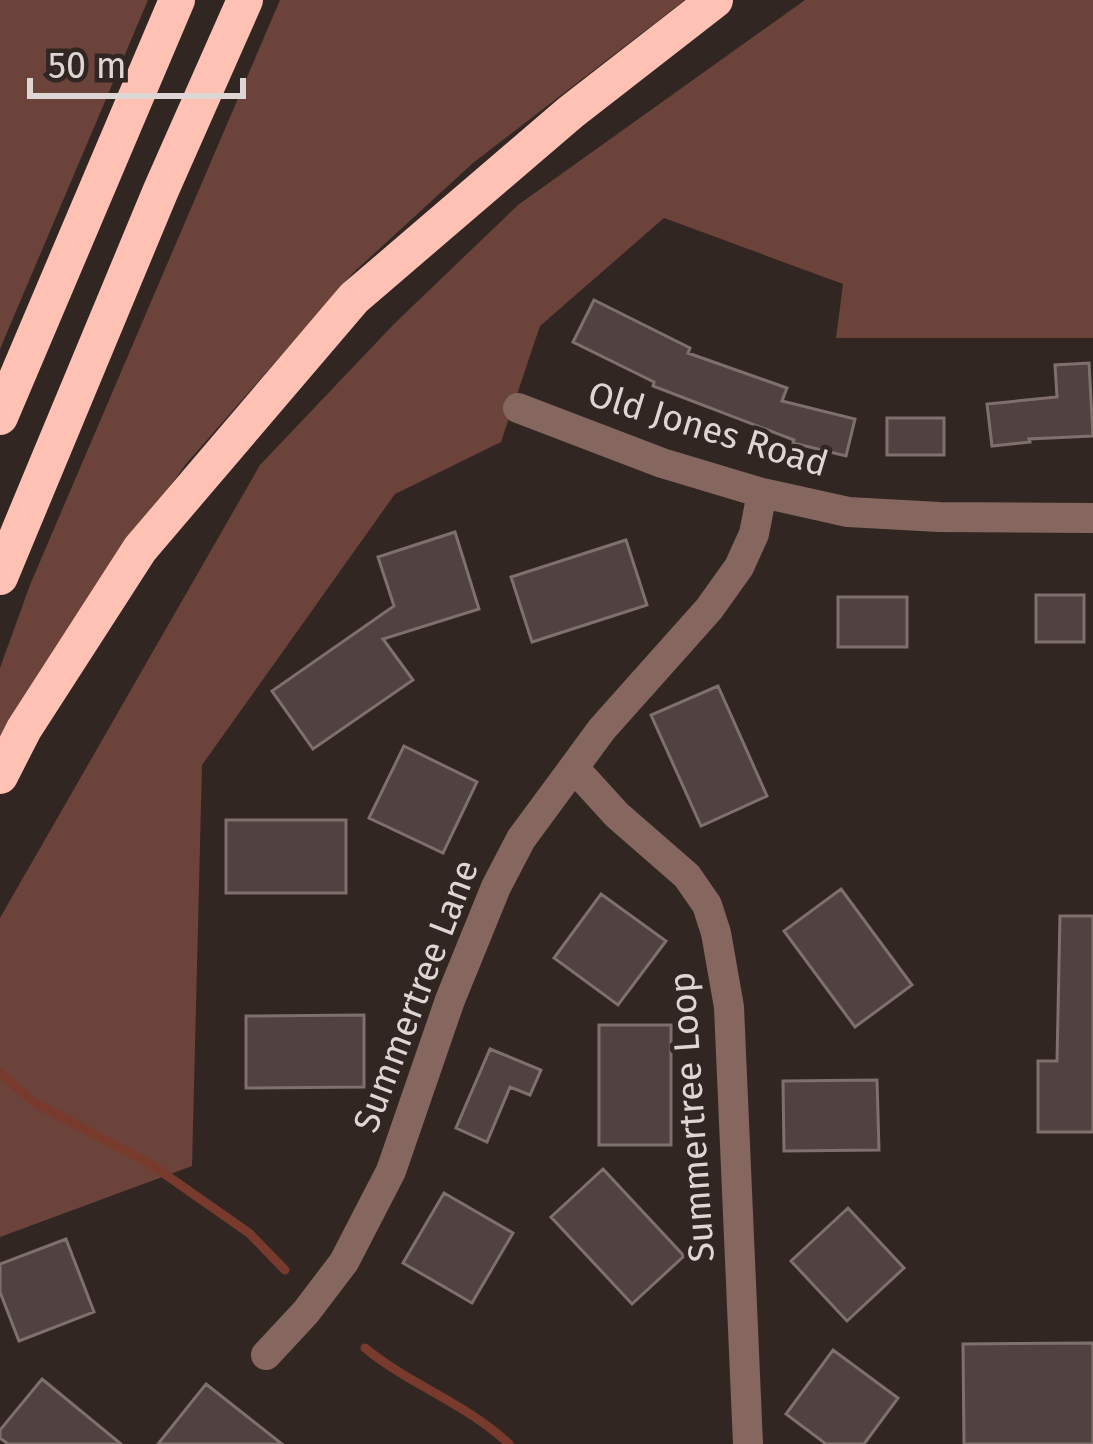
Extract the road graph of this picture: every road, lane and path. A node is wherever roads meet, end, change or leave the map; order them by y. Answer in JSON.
{"nodes":[{"id":1,"x":177,"y":0,"type":"edge"},
{"id":2,"x":245,"y":0,"type":"edge"},
{"id":3,"x":715,"y":0,"type":"edge"},
{"id":4,"x":518,"y":409,"type":"dead end"},
{"id":5,"x":0,"y":416,"type":"edge"},
{"id":6,"x":762,"y":493,"type":"junction"},
{"id":7,"x":1093,"y":518,"type":"edge"},
{"id":8,"x":0,"y":578,"type":"edge"},
{"id":9,"x":575,"y":769,"type":"junction"},
{"id":10,"x":0,"y":776,"type":"edge"},
{"id":11,"x":266,"y":1354,"type":"dead end"},
{"id":12,"x":748,"y":1444,"type":"edge"}],
"edges":[{"from":1,"to":5,"type":"highway"},
{"from":2,"to":8,"type":"highway"},
{"from":3,"to":10,"type":"highway"},
{"from":4,"to":6,"type":"street","name":"Old Jones Road"},
{"from":6,"to":7,"type":"street","name":"Old Jones Road"},
{"from":6,"to":9,"type":"street","name":"Summertree Lane"},
{"from":9,"to":11,"type":"street","name":"Summertree Lane"},
{"from":9,"to":12,"type":"street","name":"Summertree Loop"}]}
